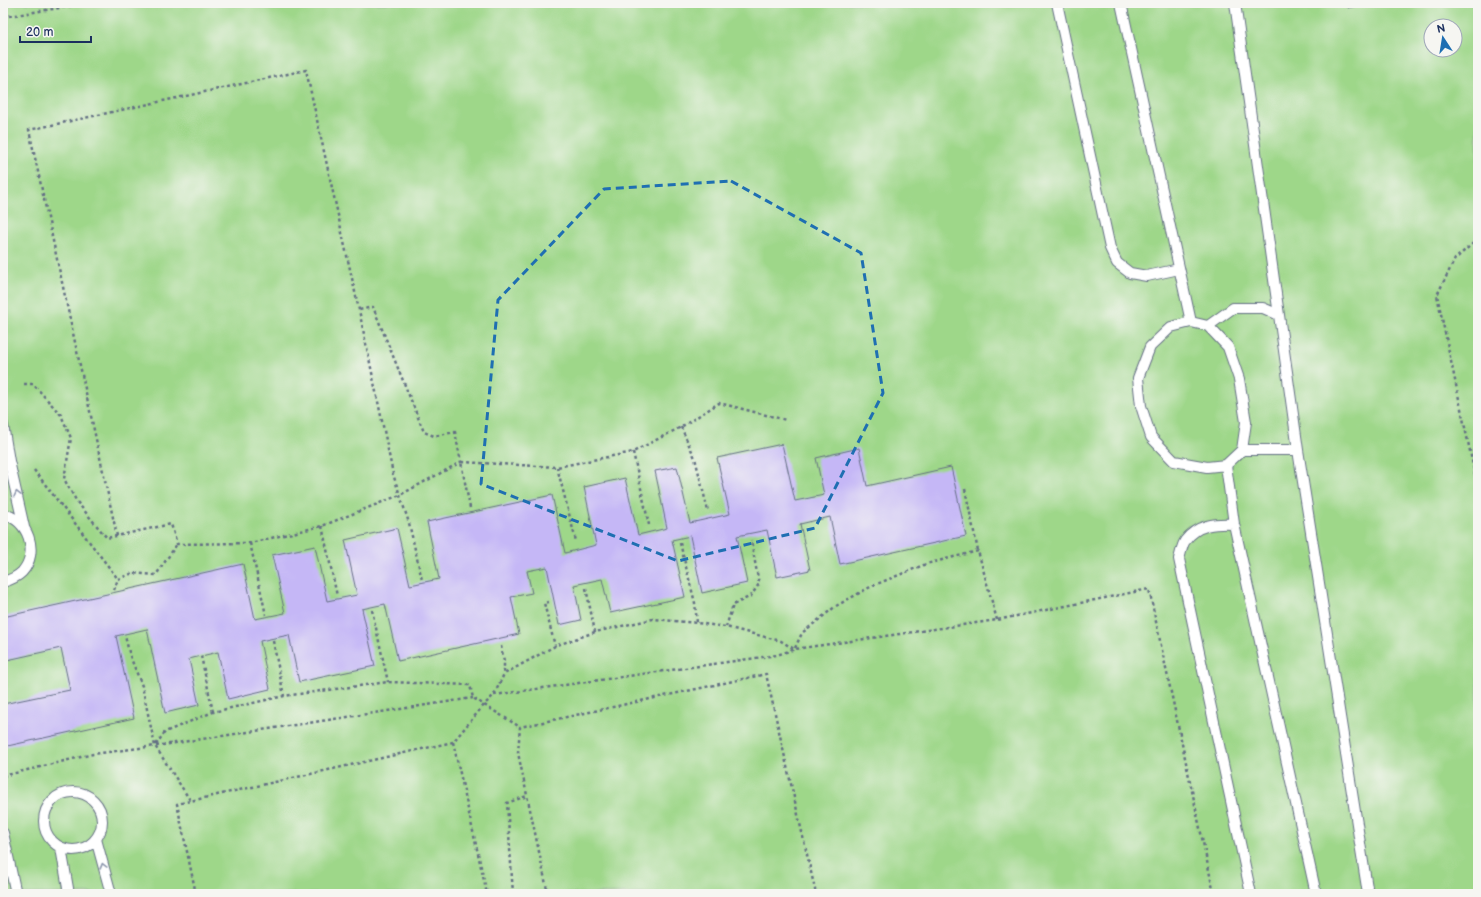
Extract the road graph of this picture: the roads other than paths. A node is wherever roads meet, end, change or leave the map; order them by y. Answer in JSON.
{"nodes":[{"id":1,"x":1057,"y":3,"type":"edge"},
{"id":2,"x":1122,"y":3,"type":"edge"},
{"id":3,"x":1234,"y":3,"type":"edge"},
{"id":4,"x":1179,"y":269,"type":"junction"},
{"id":5,"x":1279,"y":315,"type":"junction"},
{"id":6,"x":1191,"y":322,"type":"junction"},
{"id":7,"x":1208,"y":326,"type":"junction"},
{"id":8,"x":3,"y":425,"type":"edge"},
{"id":9,"x":1242,"y":450,"type":"junction"},
{"id":10,"x":1298,"y":450,"type":"junction"},
{"id":11,"x":6,"y":462,"type":"edge"},
{"id":12,"x":1226,"y":465,"type":"junction"},
{"id":13,"x":3,"y":514,"type":"edge"},
{"id":14,"x":1234,"y":524,"type":"junction"},
{"id":15,"x":24,"y":527,"type":"junction"},
{"id":16,"x":3,"y":582,"type":"edge"},
{"id":17,"x":3,"y":833,"type":"edge"},
{"id":18,"x":96,"y":839,"type":"junction"},
{"id":19,"x":62,"y":848,"type":"junction"},
{"id":20,"x":16,"y":894,"type":"edge"},
{"id":21,"x":69,"y":894,"type":"edge"},
{"id":22,"x":111,"y":894,"type":"edge"},
{"id":23,"x":1251,"y":894,"type":"edge"},
{"id":24,"x":1316,"y":894,"type":"edge"},
{"id":25,"x":1368,"y":894,"type":"edge"}],
"edges":[{"from":1,"to":4,"type":"lane"},
{"from":2,"to":4,"type":"lane"},
{"from":3,"to":5,"type":"lane"},
{"from":4,"to":6,"type":"lane"},
{"from":5,"to":7,"type":"lane"},
{"from":5,"to":10,"type":"lane"},
{"from":6,"to":7,"type":"lane"},
{"from":6,"to":12,"type":"lane"},
{"from":7,"to":9,"type":"lane"},
{"from":8,"to":11,"type":"lane"},
{"from":9,"to":10,"type":"lane"},
{"from":9,"to":12,"type":"lane"},
{"from":10,"to":25,"type":"lane"},
{"from":15,"to":11,"type":"lane","one_way":true},
{"from":12,"to":14,"type":"lane"},
{"from":13,"to":15,"type":"lane"},
{"from":14,"to":23,"type":"lane"},
{"from":14,"to":24,"type":"lane"},
{"from":15,"to":16,"type":"lane"},
{"from":17,"to":20,"type":"lane"},
{"from":18,"to":19,"type":"lane"},
{"from":18,"to":19,"type":"lane"},
{"from":22,"to":18,"type":"lane","one_way":true},
{"from":19,"to":21,"type":"lane"}]}
